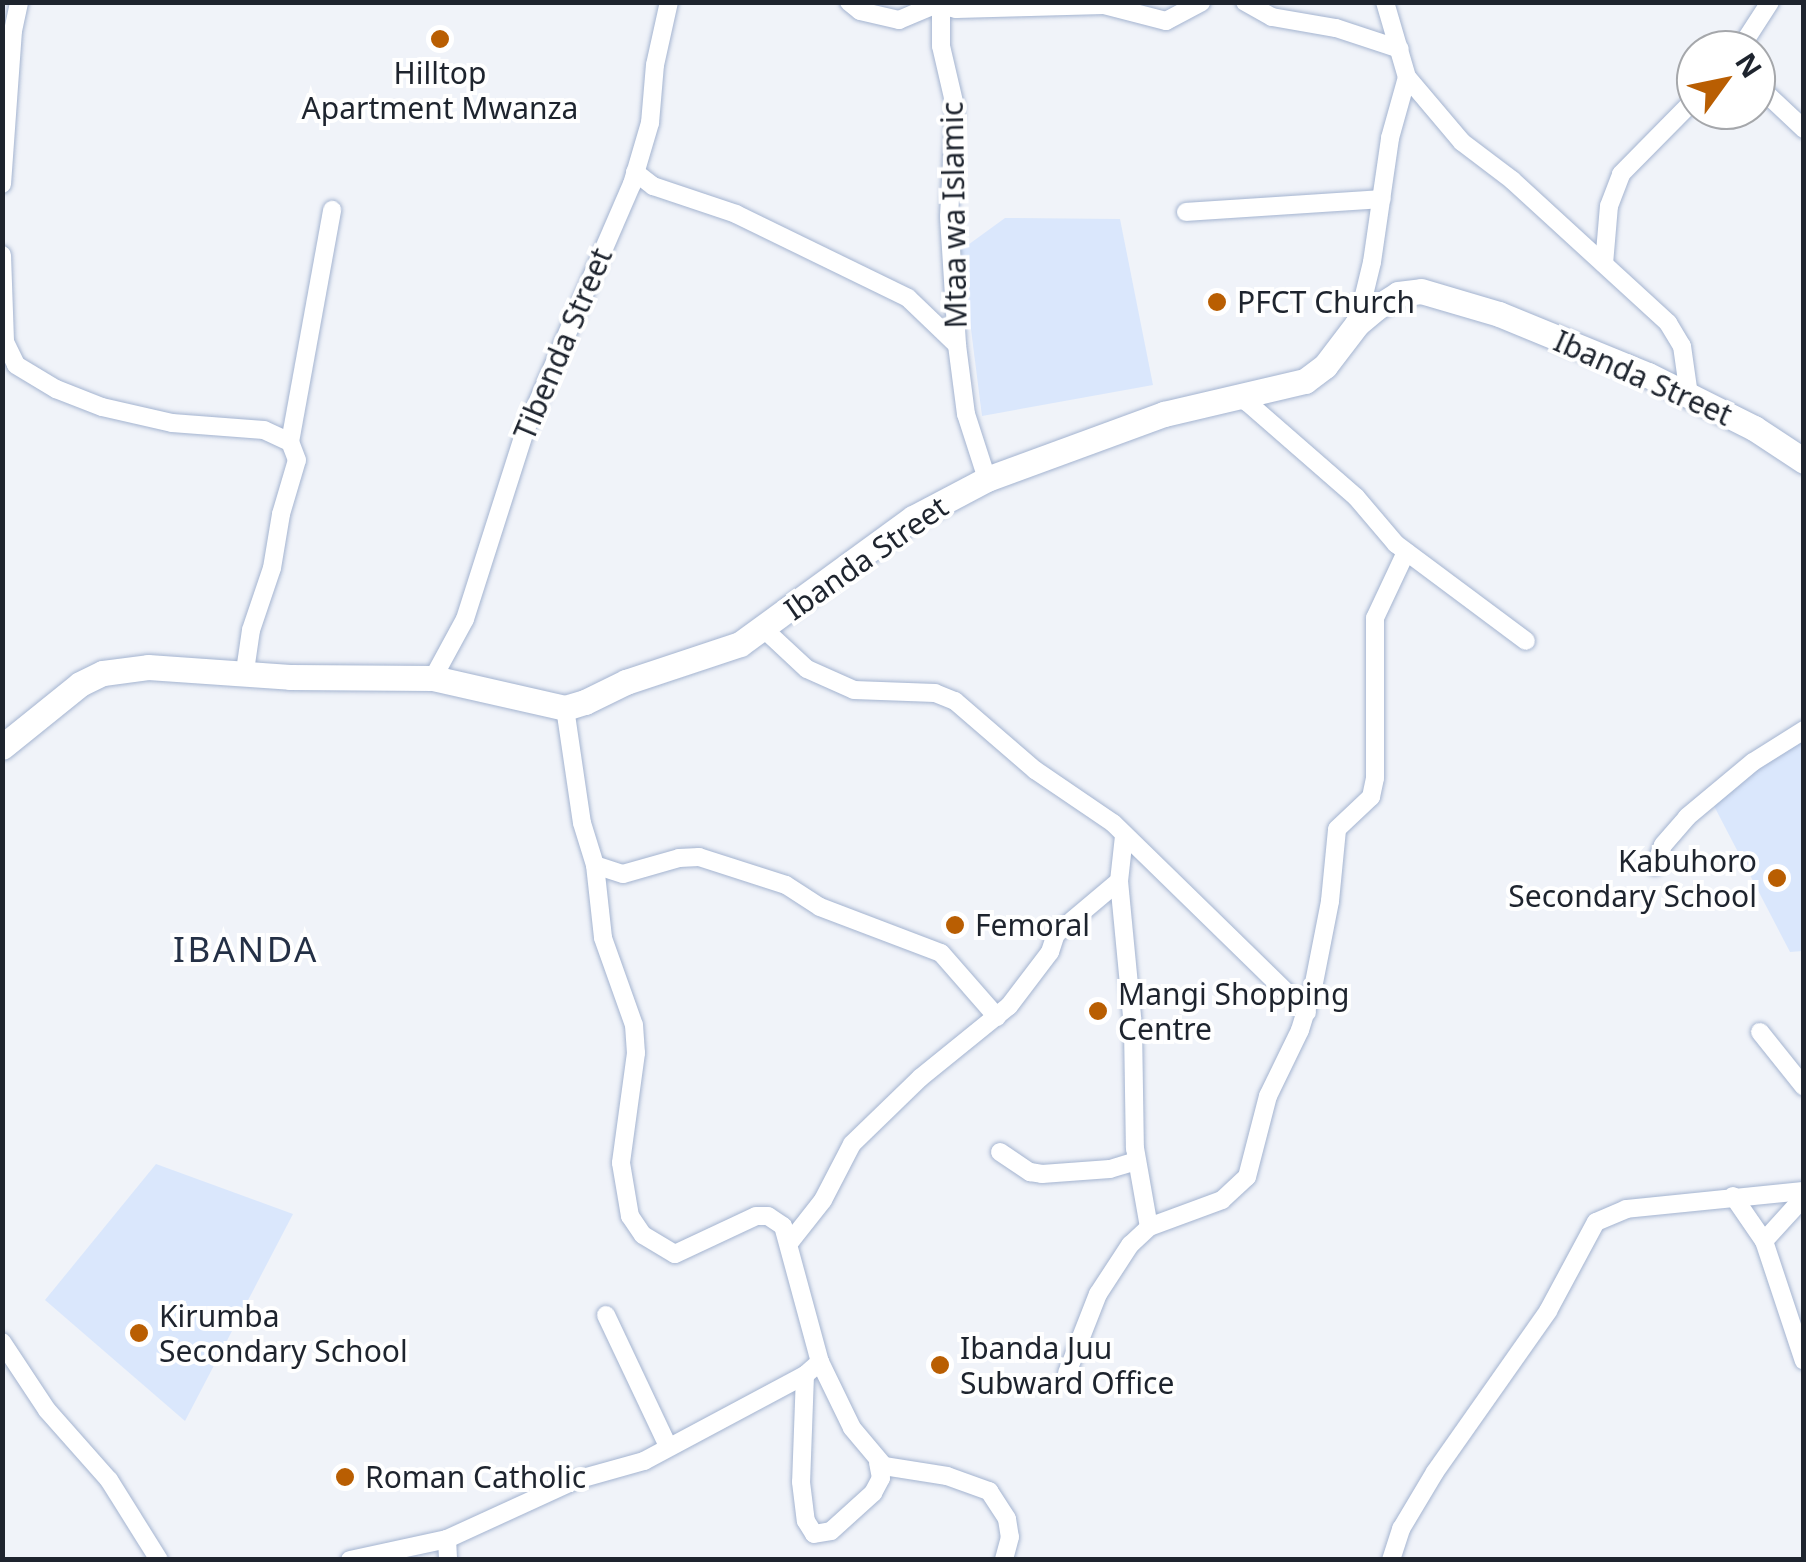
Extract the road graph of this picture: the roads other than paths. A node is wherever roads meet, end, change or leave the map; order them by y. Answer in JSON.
{"nodes":[{"id":1,"x":19,"y":2,"type":"edge"},
{"id":2,"x":670,"y":2,"type":"edge"},
{"id":3,"x":849,"y":2,"type":"edge"},
{"id":4,"x":1201,"y":2,"type":"edge"},
{"id":5,"x":1244,"y":2,"type":"edge"},
{"id":6,"x":1385,"y":2,"type":"edge"},
{"id":7,"x":1770,"y":2,"type":"edge"},
{"id":8,"x":934,"y":5,"type":"edge"},
{"id":9,"x":1752,"y":30,"type":"edge"},
{"id":10,"x":1400,"y":49,"type":"junction"},
{"id":11,"x":1407,"y":77,"type":"junction"},
{"id":12,"x":1776,"y":102,"type":"edge"},
{"id":13,"x":1676,"y":118,"type":"edge"},
{"id":14,"x":1804,"y":128,"type":"edge"},
{"id":15,"x":635,"y":172,"type":"junction"},
{"id":16,"x":2,"y":184,"type":"edge"},
{"id":17,"x":1382,"y":199,"type":"junction"},
{"id":18,"x":332,"y":210,"type":"dead end"},
{"id":19,"x":1186,"y":212,"type":"dead end"},
{"id":20,"x":2,"y":255,"type":"edge"},
{"id":21,"x":1604,"y":264,"type":"junction"},
{"id":22,"x":1356,"y":324,"type":"junction"},
{"id":23,"x":957,"y":345,"type":"junction"},
{"id":24,"x":9,"y":371,"type":"edge"},
{"id":25,"x":1244,"y":394,"type":"junction"},
{"id":26,"x":1689,"y":395,"type":"junction"},
{"id":27,"x":290,"y":442,"type":"junction"},
{"id":28,"x":1804,"y":460,"type":"edge"},
{"id":29,"x":987,"y":480,"type":"junction"},
{"id":30,"x":1406,"y":552,"type":"junction"},
{"id":31,"x":765,"y":630,"type":"junction"},
{"id":32,"x":1526,"y":641,"type":"dead end"},
{"id":33,"x":246,"y":670,"type":"junction"},
{"id":34,"x":433,"y":678,"type":"junction"},
{"id":35,"x":565,"y":708,"type":"junction"},
{"id":36,"x":1804,"y":730,"type":"edge"},
{"id":37,"x":2,"y":746,"type":"edge"},
{"id":38,"x":1124,"y":836,"type":"junction"},
{"id":39,"x":594,"y":865,"type":"junction"},
{"id":40,"x":1655,"y":866,"type":"dead end"},
{"id":41,"x":1120,"y":881,"type":"junction"},
{"id":42,"x":1307,"y":1012,"type":"junction"},
{"id":43,"x":997,"y":1016,"type":"junction"},
{"id":44,"x":1760,"y":1032,"type":"dead end"},
{"id":45,"x":1804,"y":1088,"type":"edge"},
{"id":46,"x":1000,"y":1152,"type":"dead end"},
{"id":47,"x":1137,"y":1161,"type":"junction"},
{"id":48,"x":1804,"y":1194,"type":"edge"},
{"id":49,"x":1733,"y":1196,"type":"junction"},
{"id":50,"x":1149,"y":1227,"type":"junction"},
{"id":51,"x":1764,"y":1241,"type":"junction"},
{"id":52,"x":790,"y":1242,"type":"junction"},
{"id":53,"x":606,"y":1315,"type":"dead end"},
{"id":54,"x":2,"y":1342,"type":"edge"},
{"id":55,"x":1804,"y":1361,"type":"edge"},
{"id":56,"x":820,"y":1362,"type":"junction"},
{"id":57,"x":1067,"y":1373,"type":"dead end"},
{"id":58,"x":805,"y":1375,"type":"junction"},
{"id":59,"x":12,"y":1377,"type":"edge"},
{"id":60,"x":668,"y":1446,"type":"junction"},
{"id":61,"x":878,"y":1462,"type":"junction"},
{"id":62,"x":447,"y":1539,"type":"junction"},
{"id":63,"x":159,"y":1560,"type":"edge"},
{"id":64,"x":350,"y":1560,"type":"edge"},
{"id":65,"x":448,"y":1560,"type":"edge"},
{"id":66,"x":1004,"y":1560,"type":"edge"},
{"id":67,"x":1391,"y":1560,"type":"edge"}],
"edges":[{"from":1,"to":16,"type":"street"},
{"from":2,"to":15,"type":"street","name":"Tibenda Street"},
{"from":3,"to":8,"type":"street"},
{"from":4,"to":8,"type":"street"},
{"from":5,"to":10,"type":"street"},
{"from":6,"to":10,"type":"street"},
{"from":7,"to":9,"type":"street"},
{"from":8,"to":23,"type":"street","name":"Mtaa wa Islamic"},
{"from":10,"to":11,"type":"street"},
{"from":11,"to":17,"type":"street"},
{"from":11,"to":21,"type":"street"},
{"from":12,"to":14,"type":"street"},
{"from":13,"to":21,"type":"street"},
{"from":15,"to":23,"type":"street"},
{"from":15,"to":34,"type":"street","name":"Tibenda Street"},
{"from":17,"to":19,"type":"street"},
{"from":17,"to":22,"type":"street"},
{"from":18,"to":27,"type":"street"},
{"from":20,"to":24,"type":"street"},
{"from":21,"to":26,"type":"street"},
{"from":22,"to":25,"type":"street","name":"Ibanda Street"},
{"from":22,"to":26,"type":"street","name":"Ibanda Street"},
{"from":23,"to":29,"type":"street","name":"Mtaa wa Islamic"},
{"from":24,"to":27,"type":"street"},
{"from":25,"to":29,"type":"street","name":"Ibanda Street"},
{"from":25,"to":30,"type":"street"},
{"from":26,"to":28,"type":"street","name":"Ibanda Street"},
{"from":27,"to":33,"type":"street"},
{"from":29,"to":31,"type":"street","name":"Ibanda Street"},
{"from":30,"to":32,"type":"street"},
{"from":30,"to":42,"type":"street"},
{"from":31,"to":35,"type":"street","name":"Ibanda Street"},
{"from":31,"to":38,"type":"street"},
{"from":33,"to":34,"type":"street"},
{"from":33,"to":37,"type":"street"},
{"from":34,"to":35,"type":"street"},
{"from":35,"to":39,"type":"street"},
{"from":36,"to":40,"type":"street"},
{"from":38,"to":41,"type":"street"},
{"from":38,"to":42,"type":"street"},
{"from":39,"to":43,"type":"street"},
{"from":39,"to":52,"type":"street"},
{"from":41,"to":43,"type":"street"},
{"from":41,"to":47,"type":"street"},
{"from":42,"to":50,"type":"street"},
{"from":43,"to":52,"type":"street"},
{"from":44,"to":45,"type":"street"},
{"from":46,"to":47,"type":"street"},
{"from":47,"to":50,"type":"street"},
{"from":48,"to":49,"type":"street"},
{"from":48,"to":51,"type":"street"},
{"from":49,"to":51,"type":"street"},
{"from":49,"to":67,"type":"street"},
{"from":50,"to":57,"type":"street"},
{"from":51,"to":55,"type":"street"},
{"from":52,"to":56,"type":"street"},
{"from":53,"to":60,"type":"street"},
{"from":54,"to":59,"type":"street"},
{"from":56,"to":58,"type":"street"},
{"from":56,"to":61,"type":"street"},
{"from":58,"to":60,"type":"street"},
{"from":58,"to":61,"type":"street"},
{"from":59,"to":63,"type":"street"},
{"from":60,"to":62,"type":"street"},
{"from":61,"to":66,"type":"street"},
{"from":62,"to":64,"type":"street"},
{"from":62,"to":65,"type":"street"}]}
